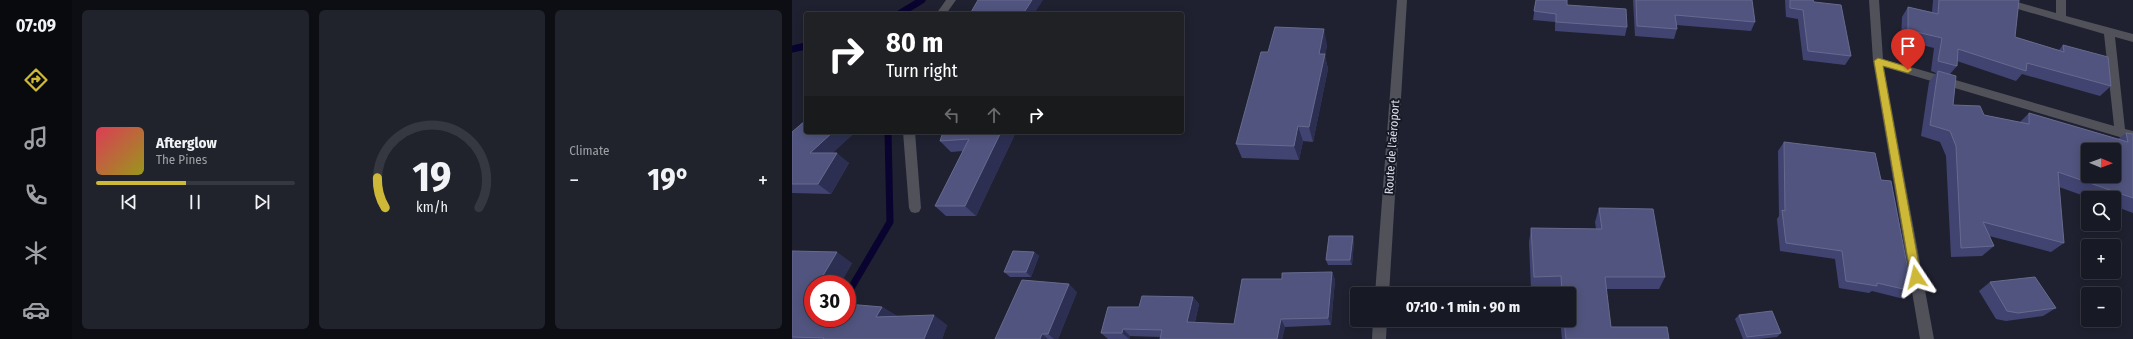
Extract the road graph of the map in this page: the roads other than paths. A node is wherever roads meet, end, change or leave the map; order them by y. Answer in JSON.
{"nodes":[{"id":1,"x":951,"y":0,"type":"edge"},
{"id":2,"x":1402,"y":0,"type":"edge"},
{"id":3,"x":1874,"y":0,"type":"edge"},
{"id":4,"x":1998,"y":0,"type":"edge"},
{"id":5,"x":2061,"y":0,"type":"edge"},
{"id":6,"x":942,"y":12,"type":"edge"},
{"id":7,"x":2061,"y":17,"type":"junction"},
{"id":8,"x":2109,"y":32,"type":"junction"},
{"id":9,"x":2133,"y":38,"type":"edge"},
{"id":10,"x":1878,"y":61,"type":"junction"},
{"id":11,"x":2120,"y":132,"type":"junction"},
{"id":12,"x":909,"y":134,"type":"edge"},
{"id":13,"x":2133,"y":136,"type":"edge"},
{"id":14,"x":915,"y":208,"type":"dead end"},
{"id":15,"x":1382,"y":287,"type":"edge"},
{"id":16,"x":1380,"y":327,"type":"edge"},
{"id":17,"x":1379,"y":339,"type":"edge"},
{"id":18,"x":1927,"y":339,"type":"edge"}],
"edges":[{"from":1,"to":6,"type":"street"},
{"from":2,"to":15,"type":"street","name":"Route de l'aéroport"},
{"from":3,"to":10,"type":"street"},
{"from":4,"to":7,"type":"street"},
{"from":5,"to":7,"type":"street"},
{"from":7,"to":8,"type":"street"},
{"from":8,"to":9,"type":"street"},
{"from":8,"to":11,"type":"street"},
{"from":10,"to":11,"type":"street"},
{"from":10,"to":18,"type":"street"},
{"from":11,"to":13,"type":"street"},
{"from":12,"to":14,"type":"street"},
{"from":16,"to":17,"type":"street"}]}
